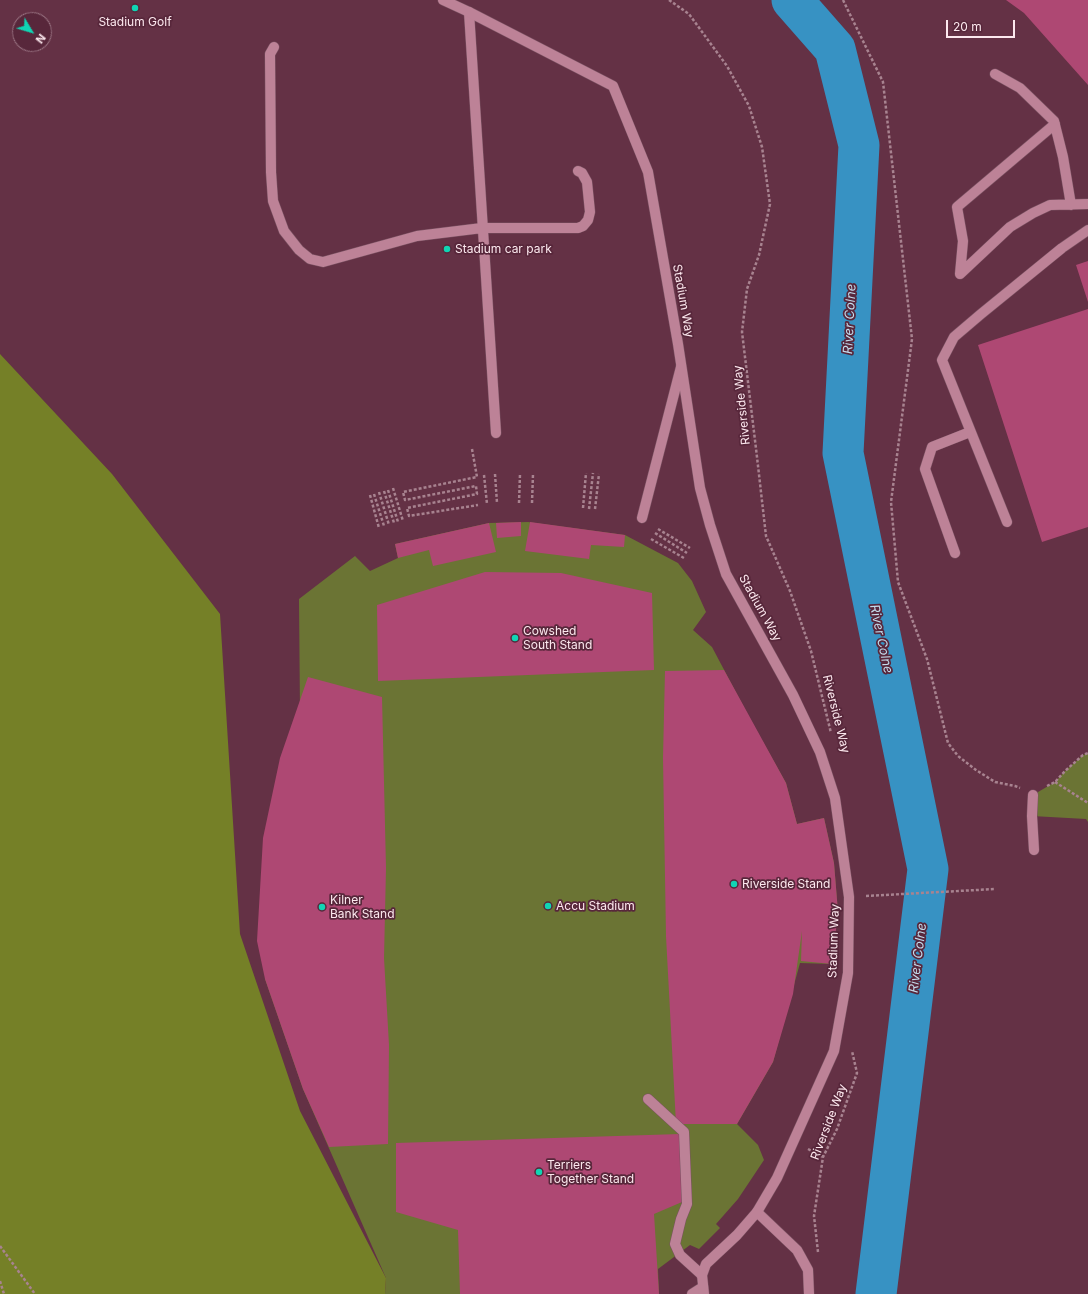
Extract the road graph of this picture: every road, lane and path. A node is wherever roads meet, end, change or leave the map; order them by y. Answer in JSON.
{"nodes":[{"id":1,"x":442,"y":0,"type":"edge"},
{"id":2,"x":669,"y":0,"type":"edge"},
{"id":3,"x":469,"y":12,"type":"junction"},
{"id":4,"x":274,"y":47,"type":"dead end"},
{"id":5,"x":995,"y":74,"type":"dead end"},
{"id":6,"x":1055,"y":124,"type":"junction"},
{"id":7,"x":578,"y":171,"type":"dead end"},
{"id":8,"x":1088,"y":204,"type":"edge"},
{"id":9,"x":1071,"y":205,"type":"junction"},
{"id":10,"x":482,"y":228,"type":"junction"},
{"id":11,"x":1088,"y":230,"type":"edge"},
{"id":12,"x":681,"y":368,"type":"junction"},
{"id":13,"x":970,"y":432,"type":"junction"},
{"id":14,"x":496,"y":433,"type":"dead end"},
{"id":15,"x":472,"y":449,"type":"dead end"},
{"id":16,"x":586,"y":473,"type":"dead end"},
{"id":17,"x":593,"y":473,"type":"dead end"},
{"id":18,"x":495,"y":474,"type":"dead end"},
{"id":19,"x":520,"y":474,"type":"dead end"},
{"id":20,"x":533,"y":474,"type":"dead end"},
{"id":21,"x":599,"y":474,"type":"dead end"},
{"id":22,"x":484,"y":475,"type":"dead end"},
{"id":23,"x":393,"y":488,"type":"dead end"},
{"id":24,"x":388,"y":490,"type":"dead end"},
{"id":25,"x":384,"y":491,"type":"dead end"},
{"id":26,"x":379,"y":492,"type":"dead end"},
{"id":27,"x":374,"y":494,"type":"dead end"},
{"id":28,"x":370,"y":495,"type":"dead end"},
{"id":29,"x":497,"y":503,"type":"dead end"},
{"id":30,"x":519,"y":503,"type":"dead end"},
{"id":31,"x":532,"y":503,"type":"dead end"},
{"id":32,"x":487,"y":504,"type":"dead end"},
{"id":33,"x":478,"y":505,"type":"dead end"},
{"id":34,"x":583,"y":508,"type":"dead end"},
{"id":35,"x":589,"y":509,"type":"dead end"},
{"id":36,"x":595,"y":510,"type":"dead end"},
{"id":37,"x":642,"y":518,"type":"dead end"},
{"id":38,"x":403,"y":521,"type":"dead end"},
{"id":39,"x":398,"y":522,"type":"dead end"},
{"id":40,"x":1007,"y":522,"type":"dead end"},
{"id":41,"x":394,"y":523,"type":"dead end"},
{"id":42,"x":389,"y":525,"type":"dead end"},
{"id":43,"x":384,"y":526,"type":"dead end"},
{"id":44,"x":379,"y":528,"type":"dead end"},
{"id":45,"x":658,"y":529,"type":"dead end"},
{"id":46,"x":655,"y":533,"type":"dead end"},
{"id":47,"x":651,"y":539,"type":"dead end"},
{"id":48,"x":690,"y":548,"type":"dead end"},
{"id":49,"x":687,"y":553,"type":"dead end"},
{"id":50,"x":955,"y":553,"type":"dead end"},
{"id":51,"x":684,"y":558,"type":"dead end"},
{"id":52,"x":833,"y":740,"type":"dead end"},
{"id":53,"x":1055,"y":782,"type":"dead end"},
{"id":54,"x":1033,"y":795,"type":"dead end"},
{"id":55,"x":1088,"y":803,"type":"edge"},
{"id":56,"x":1034,"y":850,"type":"dead end"},
{"id":57,"x":995,"y":890,"type":"dead end"},
{"id":58,"x":869,"y":896,"type":"dead end"},
{"id":59,"x":852,"y":1050,"type":"dead end"},
{"id":60,"x":648,"y":1099,"type":"dead end"},
{"id":61,"x":757,"y":1212,"type":"junction"},
{"id":62,"x":0,"y":1246,"type":"edge"},
{"id":63,"x":818,"y":1259,"type":"dead end"},
{"id":64,"x":702,"y":1275,"type":"junction"},
{"id":65,"x":0,"y":1281,"type":"edge"},
{"id":66,"x":704,"y":1291,"type":"edge"},
{"id":67,"x":4,"y":1294,"type":"edge"},
{"id":68,"x":35,"y":1294,"type":"edge"},
{"id":69,"x":692,"y":1294,"type":"edge"},
{"id":70,"x":809,"y":1294,"type":"edge"}],
"edges":[{"from":1,"to":3,"type":"street","name":"Stadium Way"},
{"from":2,"to":52,"type":"path","name":"Riverside Way"},
{"from":3,"to":10,"type":"street"},
{"from":3,"to":12,"type":"street","name":"Stadium Way"},
{"from":4,"to":10,"type":"street"},
{"from":5,"to":6,"type":"street"},
{"from":6,"to":9,"type":"street"},
{"from":6,"to":9,"type":"street"},
{"from":7,"to":10,"type":"street"},
{"from":8,"to":9,"type":"street"},
{"from":10,"to":14,"type":"street"},
{"from":11,"to":13,"type":"street"},
{"from":12,"to":37,"type":"street"},
{"from":12,"to":61,"type":"street","name":"Stadium Way"},
{"from":13,"to":40,"type":"street"},
{"from":13,"to":50,"type":"street"},
{"from":15,"to":33,"type":"path"},
{"from":16,"to":34,"type":"path"},
{"from":17,"to":35,"type":"path"},
{"from":18,"to":29,"type":"path"},
{"from":19,"to":30,"type":"path"},
{"from":20,"to":31,"type":"path"},
{"from":21,"to":36,"type":"path"},
{"from":22,"to":32,"type":"path"},
{"from":23,"to":38,"type":"path"},
{"from":24,"to":39,"type":"path"},
{"from":25,"to":41,"type":"path"},
{"from":26,"to":42,"type":"path"},
{"from":27,"to":43,"type":"path"},
{"from":28,"to":44,"type":"path"},
{"from":45,"to":48,"type":"path"},
{"from":46,"to":49,"type":"path"},
{"from":47,"to":51,"type":"path"},
{"from":53,"to":55,"type":"path"},
{"from":54,"to":56,"type":"street"},
{"from":57,"to":58,"type":"path"},
{"from":59,"to":63,"type":"path","name":"Riverside Way"},
{"from":60,"to":64,"type":"street"},
{"from":61,"to":64,"type":"street","name":"Stadium Way"},
{"from":61,"to":70,"type":"street"},
{"from":62,"to":68,"type":"path"},
{"from":64,"to":66,"type":"street"},
{"from":65,"to":67,"type":"path"},
{"from":66,"to":69,"type":"street"}]}
